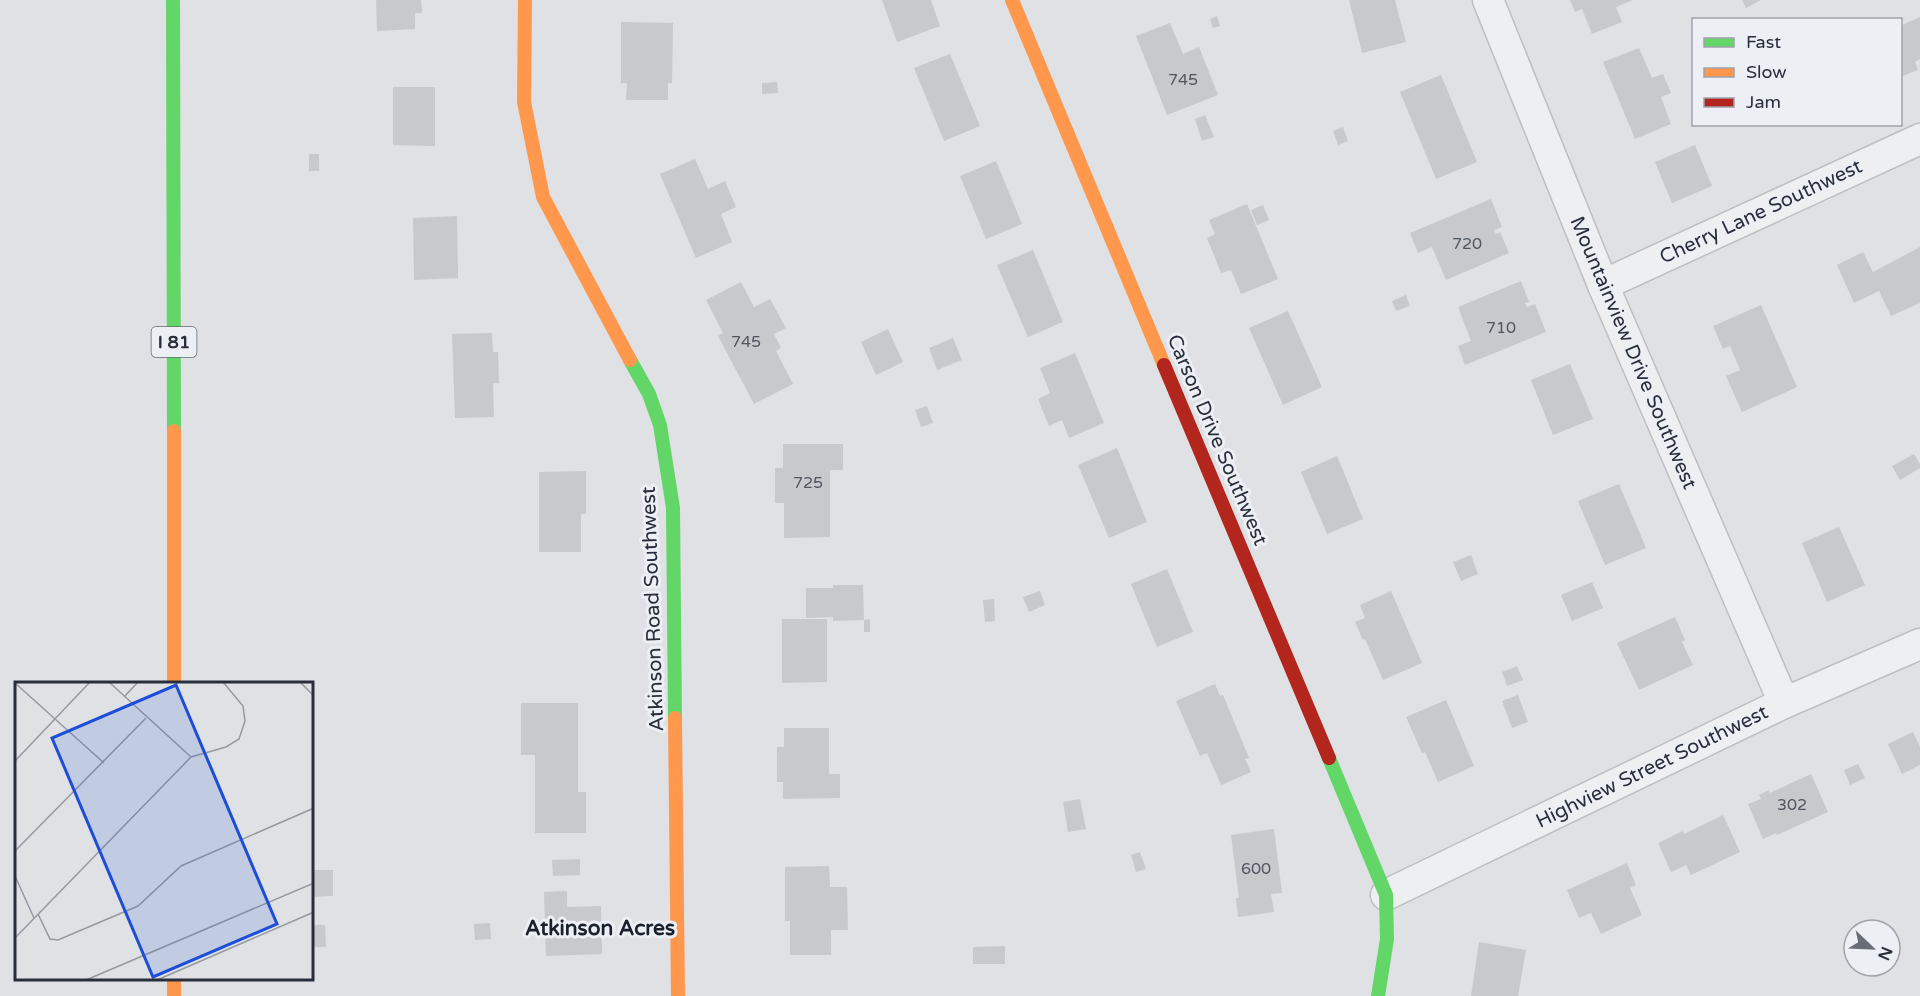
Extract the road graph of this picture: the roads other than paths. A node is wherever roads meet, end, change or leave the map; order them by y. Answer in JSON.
{"nodes":[{"id":1,"x":173,"y":0,"type":"edge"},
{"id":2,"x":525,"y":0,"type":"edge"},
{"id":3,"x":1012,"y":0,"type":"edge"},
{"id":4,"x":1488,"y":0,"type":"edge"},
{"id":5,"x":1920,"y":139,"type":"edge"},
{"id":6,"x":1603,"y":285,"type":"junction"},
{"id":7,"x":1920,"y":644,"type":"edge"},
{"id":8,"x":174,"y":682,"type":"edge"},
{"id":9,"x":1784,"y":703,"type":"junction"},
{"id":10,"x":1386,"y":895,"type":"junction"},
{"id":11,"x":678,"y":996,"type":"edge"},
{"id":12,"x":1378,"y":996,"type":"edge"}],
"edges":[{"from":1,"to":8,"type":"main road","number":"I 81"},
{"from":2,"to":11,"type":"main road","name":"Atkinson Road Southwest"},
{"from":3,"to":10,"type":"main road","name":"Carson Drive Southwest"},
{"from":4,"to":6,"type":"street","name":"Mountainview Drive Southwest"},
{"from":5,"to":6,"type":"street","name":"Cherry Lane Southwest"},
{"from":6,"to":9,"type":"street","name":"Mountainview Drive Southwest"},
{"from":7,"to":9,"type":"street","name":"Highview Street Southwest"},
{"from":9,"to":10,"type":"street","name":"Highview Street Southwest"},
{"from":10,"to":12,"type":"main road"}]}
